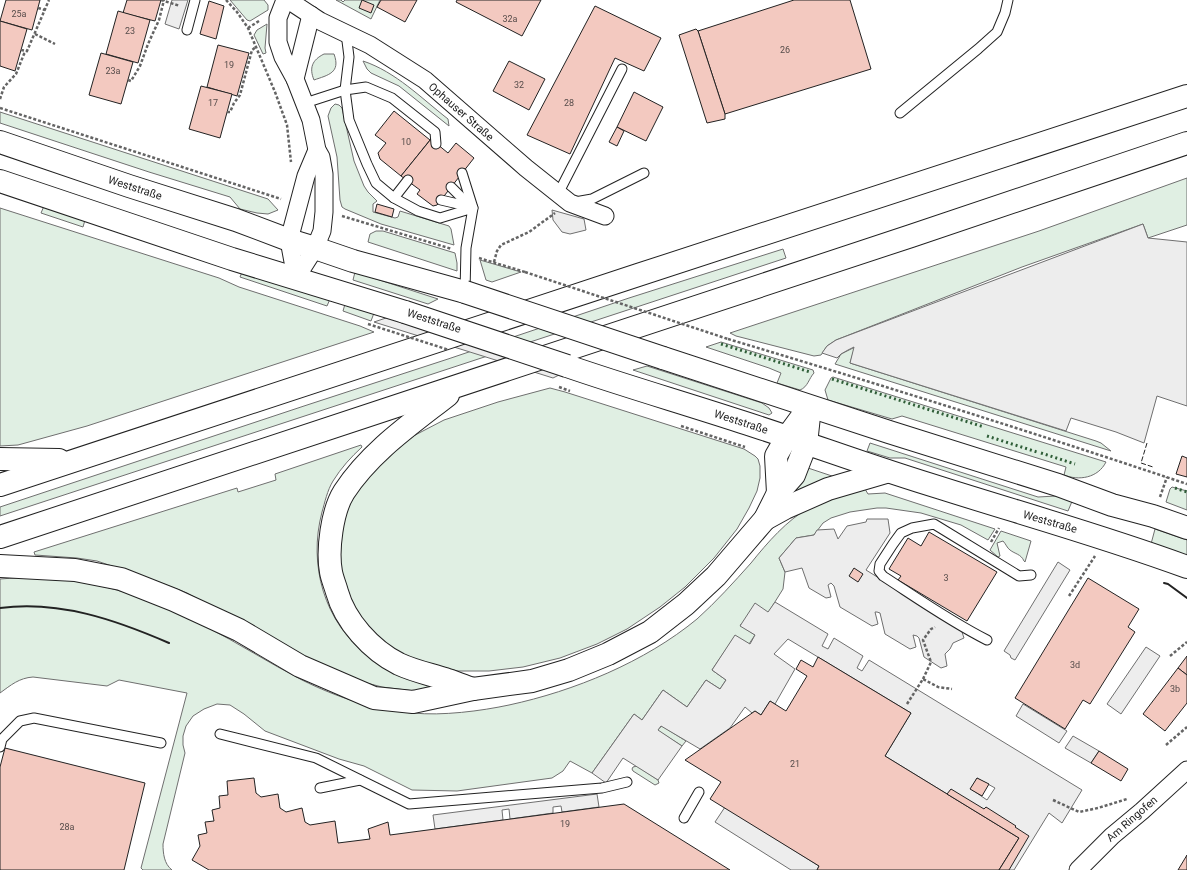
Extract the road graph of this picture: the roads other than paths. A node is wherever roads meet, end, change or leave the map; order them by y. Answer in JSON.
{"nodes":[{"id":1,"x":195,"y":0,"type":"edge"},
{"id":2,"x":285,"y":0,"type":"edge"},
{"id":3,"x":288,"y":0,"type":"edge"},
{"id":4,"x":1008,"y":0,"type":"edge"},
{"id":5,"x":311,"y":15,"type":"junction"},
{"id":6,"x":187,"y":30,"type":"dead end"},
{"id":7,"x":346,"y":33,"type":"junction"},
{"id":8,"x":622,"y":69,"type":"dead end"},
{"id":9,"x":295,"y":79,"type":"junction"},
{"id":10,"x":345,"y":90,"type":"junction"},
{"id":11,"x":1187,"y":96,"type":"edge"},
{"id":12,"x":305,"y":103,"type":"junction"},
{"id":13,"x":900,"y":113,"type":"dead end"},
{"id":14,"x":0,"y":142,"type":"edge"},
{"id":15,"x":1187,"y":143,"type":"edge"},
{"id":16,"x":436,"y":144,"type":"dead end"},
{"id":17,"x":317,"y":150,"type":"junction"},
{"id":18,"x":644,"y":173,"type":"dead end"},
{"id":19,"x":462,"y":174,"type":"dead end"},
{"id":20,"x":408,"y":180,"type":"dead end"},
{"id":21,"x":0,"y":181,"type":"edge"},
{"id":22,"x":450,"y":187,"type":"dead end"},
{"id":23,"x":394,"y":198,"type":"junction"},
{"id":24,"x":564,"y":198,"type":"junction"},
{"id":25,"x":441,"y":200,"type":"dead end"},
{"id":26,"x":472,"y":208,"type":"junction"},
{"id":27,"x":605,"y":216,"type":"dead end"},
{"id":28,"x":289,"y":240,"type":"junction"},
{"id":29,"x":315,"y":248,"type":"junction"},
{"id":30,"x":296,"y":278,"type":"junction"},
{"id":31,"x":465,"y":292,"type":"junction"},
{"id":32,"x":460,"y":386,"type":"junction"},
{"id":33,"x":810,"y":407,"type":"junction"},
{"id":34,"x":797,"y":440,"type":"junction"},
{"id":35,"x":0,"y":459,"type":"edge"},
{"id":36,"x":76,"y":460,"type":"junction"},
{"id":37,"x":886,"y":472,"type":"junction"},
{"id":38,"x":0,"y":485,"type":"edge"},
{"id":39,"x":765,"y":519,"type":"junction"},
{"id":40,"x":1187,"y":528,"type":"edge"},
{"id":41,"x":0,"y":537,"type":"edge"},
{"id":42,"x":0,"y":566,"type":"edge"},
{"id":43,"x":1187,"y":567,"type":"edge"},
{"id":44,"x":1031,"y":575,"type":"dead end"},
{"id":45,"x":987,"y":640,"type":"dead end"},
{"id":46,"x":473,"y":689,"type":"junction"},
{"id":47,"x":220,"y":734,"type":"dead end"},
{"id":48,"x":161,"y":743,"type":"dead end"},
{"id":49,"x":0,"y":747,"type":"edge"},
{"id":50,"x":1187,"y":770,"type":"edge"},
{"id":51,"x":360,"y":780,"type":"junction"},
{"id":52,"x":627,"y":782,"type":"dead end"},
{"id":53,"x":320,"y":788,"type":"dead end"},
{"id":54,"x":699,"y":792,"type":"dead end"},
{"id":55,"x":684,"y":818,"type":"dead end"},
{"id":56,"x":1078,"y":870,"type":"edge"}],
"edges":[{"from":1,"to":6,"type":"lane"},
{"from":2,"to":9,"type":"street"},
{"from":3,"to":5,"type":"street","name":"Ophauser Straße"},
{"from":4,"to":13,"type":"lane"},
{"from":5,"to":7,"type":"street","name":"Ophauser Straße"},
{"from":5,"to":9,"type":"street"},
{"from":7,"to":10,"type":"lane"},
{"from":7,"to":24,"type":"street","name":"Ophauser Straße"},
{"from":8,"to":24,"type":"lane"},
{"from":9,"to":12,"type":"street"},
{"from":10,"to":12,"type":"lane"},
{"from":10,"to":16,"type":"lane"},
{"from":10,"to":23,"type":"lane"},
{"from":11,"to":36,"type":"main road"},
{"from":12,"to":17,"type":"street"},
{"from":14,"to":28,"type":"main road","name":"Weststraße"},
{"from":15,"to":32,"type":"main road"},
{"from":17,"to":28,"type":"street"},
{"from":17,"to":29,"type":"street"},
{"from":18,"to":24,"type":"lane"},
{"from":19,"to":26,"type":"lane"},
{"from":20,"to":23,"type":"lane"},
{"from":21,"to":30,"type":"main road","name":"Weststraße"},
{"from":22,"to":26,"type":"lane"},
{"from":23,"to":26,"type":"lane"},
{"from":24,"to":27,"type":"street","name":"Ophauser Straße"},
{"from":25,"to":26,"type":"lane"},
{"from":26,"to":31,"type":"lane"},
{"from":28,"to":29,"type":"main road","name":"Weststraße"},
{"from":28,"to":30,"type":"street"},
{"from":29,"to":30,"type":"street"},
{"from":29,"to":31,"type":"main road","name":"Weststraße"},
{"from":30,"to":34,"type":"main road","name":"Weststraße","bridge":true},
{"from":31,"to":33,"type":"main road","name":"Weststraße","bridge":true},
{"from":32,"to":41,"type":"main road"},
{"from":32,"to":46,"type":"main road"},
{"from":33,"to":34,"type":"main road"},
{"from":33,"to":40,"type":"main road","name":"Weststraße"},
{"from":34,"to":37,"type":"main road","name":"Weststraße"},
{"from":34,"to":39,"type":"main road"},
{"from":35,"to":36,"type":"main road"},
{"from":36,"to":38,"type":"main road"},
{"from":37,"to":39,"type":"main road"},
{"from":37,"to":43,"type":"main road","name":"Weststraße"},
{"from":39,"to":46,"type":"main road"},
{"from":42,"to":46,"type":"main road"},
{"from":44,"to":45,"type":"lane"},
{"from":47,"to":51,"type":"lane"},
{"from":48,"to":49,"type":"lane"},
{"from":50,"to":56,"type":"street","name":"Am Ringofen"},
{"from":51,"to":52,"type":"lane"},
{"from":51,"to":53,"type":"lane"},
{"from":54,"to":55,"type":"lane"}]}
